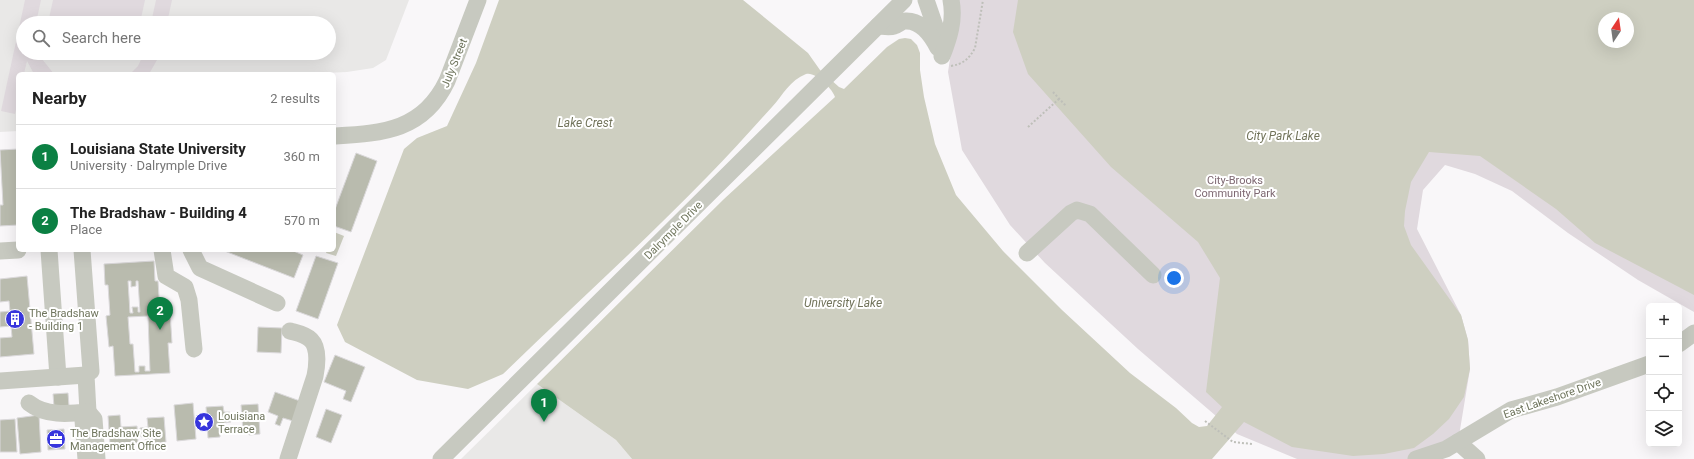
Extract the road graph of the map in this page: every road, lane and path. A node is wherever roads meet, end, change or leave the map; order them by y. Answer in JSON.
{"nodes":[{"id":1,"x":478,"y":0,"type":"edge"},
{"id":2,"x":904,"y":0,"type":"edge"},
{"id":3,"x":926,"y":0,"type":"edge"},
{"id":4,"x":951,"y":0,"type":"edge"},
{"id":5,"x":957,"y":0,"type":"edge"},
{"id":6,"x":983,"y":0,"type":"edge"},
{"id":7,"x":952,"y":18,"type":"junction"},
{"id":8,"x":878,"y":26,"type":"junction"},
{"id":9,"x":938,"y":48,"type":"junction"},
{"id":10,"x":952,"y":66,"type":"dead end"},
{"id":11,"x":1053,"y":92,"type":"dead end"},
{"id":12,"x":1060,"y":98,"type":"junction"},
{"id":13,"x":1066,"y":106,"type":"dead end"},
{"id":14,"x":1028,"y":127,"type":"dead end"},
{"id":15,"x":341,"y":136,"type":"edge"},
{"id":16,"x":16,"y":250,"type":"edge"},
{"id":17,"x":0,"y":251,"type":"edge"},
{"id":18,"x":49,"y":252,"type":"edge"},
{"id":19,"x":82,"y":252,"type":"edge"},
{"id":20,"x":162,"y":252,"type":"edge"},
{"id":21,"x":192,"y":252,"type":"edge"},
{"id":22,"x":1027,"y":253,"type":"dead end"},
{"id":23,"x":1153,"y":275,"type":"dead end"},
{"id":24,"x":277,"y":303,"type":"dead end"},
{"id":25,"x":290,"y":331,"type":"dead end"},
{"id":26,"x":1694,"y":333,"type":"edge"},
{"id":27,"x":1682,"y":342,"type":"edge"},
{"id":28,"x":194,"y":349,"type":"dead end"},
{"id":29,"x":1646,"y":365,"type":"edge"},
{"id":30,"x":86,"y":375,"type":"junction"},
{"id":31,"x":58,"y":377,"type":"junction"},
{"id":32,"x":0,"y":381,"type":"edge"},
{"id":33,"x":29,"y":403,"type":"dead end"},
{"id":34,"x":88,"y":412,"type":"junction"},
{"id":35,"x":1205,"y":421,"type":"dead end"},
{"id":36,"x":1458,"y":442,"type":"junction"},
{"id":37,"x":1252,"y":444,"type":"dead end"},
{"id":38,"x":86,"y":459,"type":"edge"},
{"id":39,"x":97,"y":459,"type":"edge"},
{"id":40,"x":288,"y":459,"type":"edge"},
{"id":41,"x":440,"y":459,"type":"edge"},
{"id":42,"x":1416,"y":459,"type":"edge"},
{"id":43,"x":1477,"y":459,"type":"edge"}],
"edges":[{"from":1,"to":15,"type":"street","name":"July Street"},
{"from":2,"to":8,"type":"street","name":"Dalrymple Drive"},
{"from":3,"to":9,"type":"street"},
{"from":4,"to":7,"type":"street"},
{"from":5,"to":7,"type":"street"},
{"from":6,"to":10,"type":"path"},
{"from":7,"to":9,"type":"street"},
{"from":8,"to":9,"type":"street"},
{"from":8,"to":41,"type":"street","name":"Dalrymple Drive"},
{"from":11,"to":12,"type":"path"},
{"from":12,"to":13,"type":"path"},
{"from":12,"to":14,"type":"path"},
{"from":16,"to":17,"type":"street"},
{"from":18,"to":31,"type":"street"},
{"from":19,"to":30,"type":"street"},
{"from":20,"to":28,"type":"street"},
{"from":21,"to":24,"type":"street"},
{"from":22,"to":23,"type":"street"},
{"from":25,"to":40,"type":"street"},
{"from":26,"to":27,"type":"street"},
{"from":29,"to":36,"type":"street","name":"East Lakeshore Drive"},
{"from":30,"to":31,"type":"street"},
{"from":30,"to":34,"type":"street"},
{"from":31,"to":32,"type":"street"},
{"from":33,"to":34,"type":"street"},
{"from":34,"to":38,"type":"street"},
{"from":34,"to":39,"type":"street"},
{"from":35,"to":37,"type":"path"},
{"from":36,"to":42,"type":"street","name":"East Lakeshore Drive"},
{"from":36,"to":43,"type":"street"}]}
